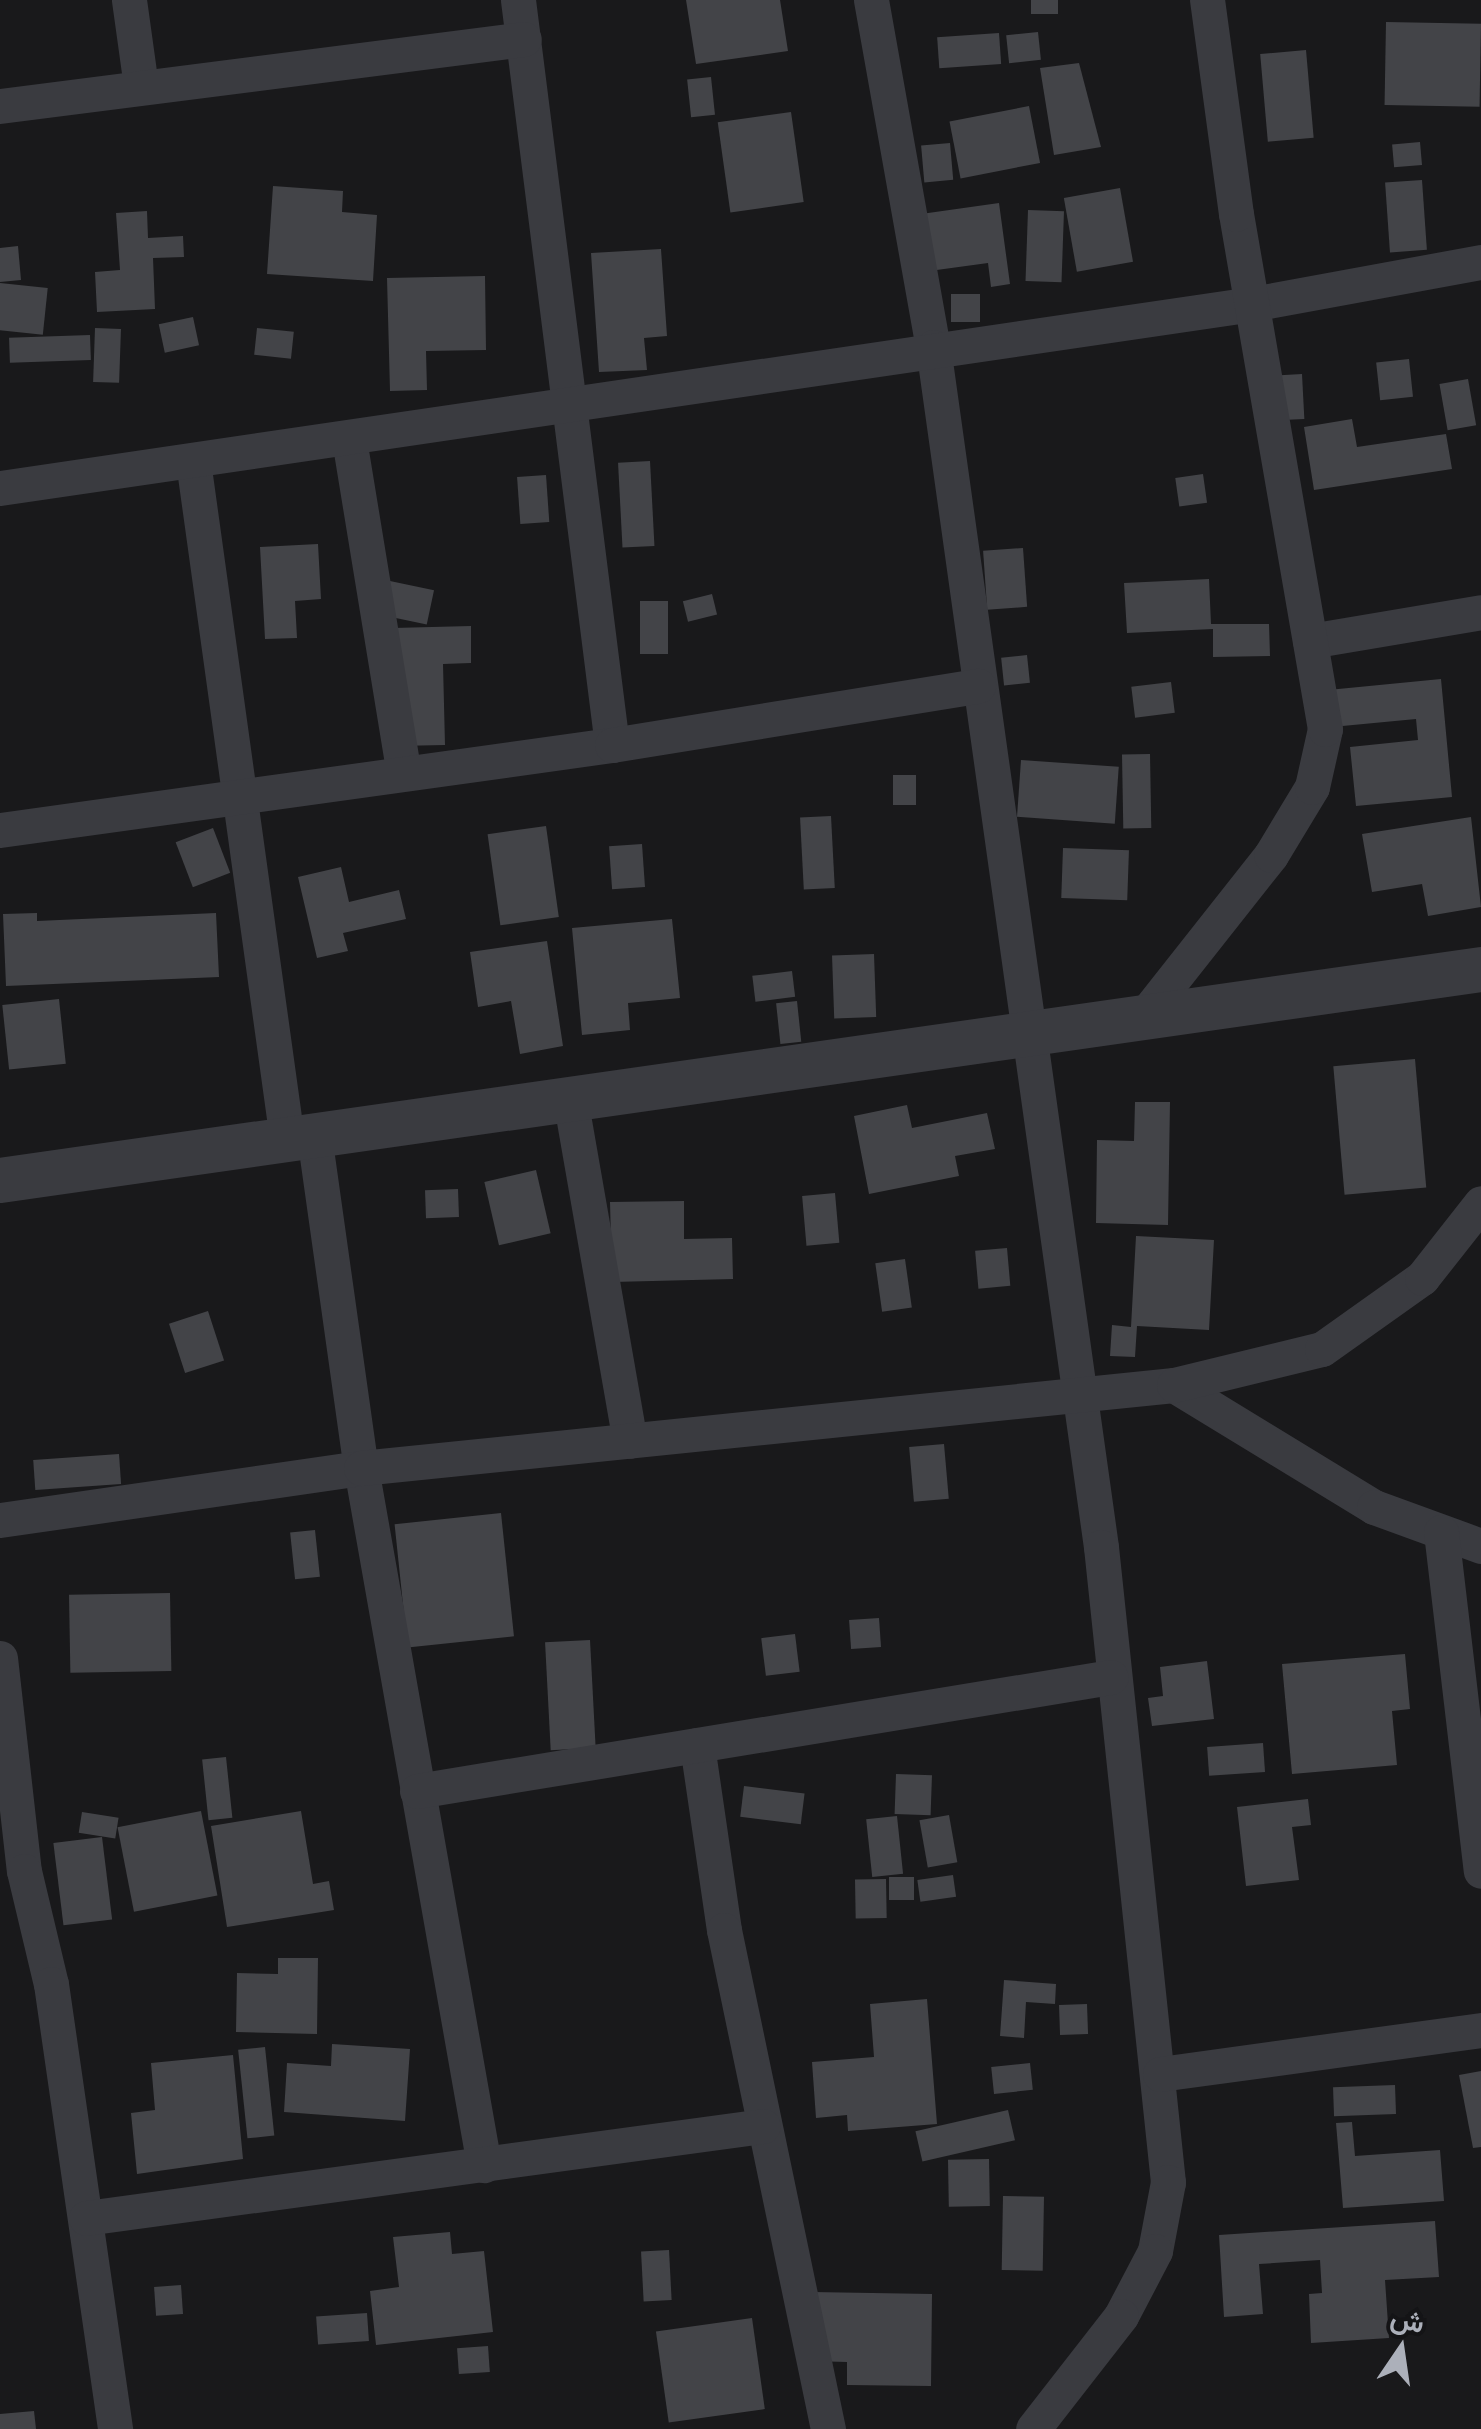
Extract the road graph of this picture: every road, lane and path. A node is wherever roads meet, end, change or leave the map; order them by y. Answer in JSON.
{"nodes":[{"id":1,"x":130,"y":0,"type":"edge"},
{"id":2,"x":518,"y":0,"type":"edge"},
{"id":3,"x":872,"y":0,"type":"edge"},
{"id":4,"x":1207,"y":0,"type":"edge"},
{"id":5,"x":524,"y":39,"type":"junction"},
{"id":6,"x":141,"y":87,"type":"junction"},
{"id":7,"x":0,"y":106,"type":"edge"},
{"id":8,"x":1481,"y":262,"type":"edge"},
{"id":9,"x":1252,"y":304,"type":"junction"},
{"id":10,"x":932,"y":347,"type":"junction"},
{"id":11,"x":572,"y":406,"type":"junction"},
{"id":12,"x":349,"y":439,"type":"junction"},
{"id":13,"x":194,"y":461,"type":"junction"},
{"id":14,"x":0,"y":488,"type":"edge"},
{"id":15,"x":1481,"y":612,"type":"edge"},
{"id":16,"x":1310,"y":641,"type":"junction"},
{"id":17,"x":978,"y":686,"type":"junction"},
{"id":18,"x":612,"y":746,"type":"junction"},
{"id":19,"x":402,"y":770,"type":"junction"},
{"id":20,"x":239,"y":793,"type":"junction"},
{"id":21,"x":0,"y":830,"type":"edge"},
{"id":22,"x":1481,"y":968,"type":"edge"},
{"id":23,"x":1146,"y":1012,"type":"junction"},
{"id":24,"x":1028,"y":1029,"type":"junction"},
{"id":25,"x":570,"y":1098,"type":"junction"},
{"id":26,"x":300,"y":1137,"type":"junction"},
{"id":27,"x":0,"y":1180,"type":"edge"},
{"id":28,"x":1481,"y":1203,"type":"edge"},
{"id":29,"x":1174,"y":1385,"type":"junction"},
{"id":30,"x":1078,"y":1391,"type":"junction"},
{"id":31,"x":630,"y":1441,"type":"junction"},
{"id":32,"x":361,"y":1468,"type":"junction"},
{"id":33,"x":0,"y":1520,"type":"edge"},
{"id":34,"x":1440,"y":1532,"type":"junction"},
{"id":35,"x":1481,"y":1546,"type":"edge"},
{"id":36,"x":0,"y":1658,"type":"edge"},
{"id":37,"x":1111,"y":1677,"type":"junction"},
{"id":38,"x":697,"y":1744,"type":"junction"},
{"id":39,"x":418,"y":1790,"type":"junction"},
{"id":40,"x":12,"y":1871,"type":"edge"},
{"id":41,"x":1481,"y":1871,"type":"edge"},
{"id":42,"x":1481,"y":2030,"type":"edge"},
{"id":43,"x":1160,"y":2074,"type":"junction"},
{"id":44,"x":762,"y":2126,"type":"junction"},
{"id":45,"x":484,"y":2165,"type":"junction"},
{"id":46,"x":86,"y":2218,"type":"junction"},
{"id":47,"x":115,"y":2429,"type":"edge"},
{"id":48,"x":828,"y":2429,"type":"edge"},
{"id":49,"x":1033,"y":2429,"type":"edge"}],
"edges":[{"from":1,"to":6,"type":"street"},
{"from":2,"to":5,"type":"street"},
{"from":3,"to":10,"type":"street"},
{"from":4,"to":9,"type":"street"},
{"from":5,"to":6,"type":"street"},
{"from":5,"to":11,"type":"street"},
{"from":6,"to":7,"type":"street"},
{"from":8,"to":9,"type":"street"},
{"from":9,"to":10,"type":"street"},
{"from":9,"to":16,"type":"street"},
{"from":10,"to":11,"type":"street"},
{"from":10,"to":17,"type":"street"},
{"from":11,"to":12,"type":"street"},
{"from":11,"to":18,"type":"street"},
{"from":12,"to":13,"type":"street"},
{"from":12,"to":19,"type":"street"},
{"from":13,"to":14,"type":"street"},
{"from":13,"to":20,"type":"street"},
{"from":15,"to":16,"type":"street"},
{"from":16,"to":23,"type":"street"},
{"from":17,"to":18,"type":"street"},
{"from":17,"to":24,"type":"street"},
{"from":18,"to":19,"type":"street"},
{"from":19,"to":20,"type":"street"},
{"from":20,"to":21,"type":"street"},
{"from":20,"to":26,"type":"street"},
{"from":22,"to":23,"type":"street"},
{"from":23,"to":24,"type":"street"},
{"from":24,"to":25,"type":"street"},
{"from":24,"to":30,"type":"street"},
{"from":25,"to":26,"type":"street"},
{"from":25,"to":31,"type":"street"},
{"from":26,"to":27,"type":"street"},
{"from":26,"to":32,"type":"street"},
{"from":28,"to":29,"type":"street"},
{"from":29,"to":30,"type":"street"},
{"from":29,"to":34,"type":"street"},
{"from":30,"to":31,"type":"street"},
{"from":30,"to":37,"type":"street"},
{"from":31,"to":32,"type":"street"},
{"from":32,"to":33,"type":"street"},
{"from":32,"to":39,"type":"street"},
{"from":34,"to":35,"type":"street"},
{"from":34,"to":41,"type":"street"},
{"from":36,"to":40,"type":"street"},
{"from":37,"to":38,"type":"street"},
{"from":37,"to":43,"type":"street"},
{"from":38,"to":39,"type":"street"},
{"from":38,"to":44,"type":"street"},
{"from":39,"to":45,"type":"street"},
{"from":40,"to":46,"type":"street"},
{"from":42,"to":43,"type":"street"},
{"from":43,"to":49,"type":"street"},
{"from":44,"to":45,"type":"street"},
{"from":44,"to":48,"type":"street"},
{"from":45,"to":46,"type":"street"},
{"from":46,"to":47,"type":"street"}]}
